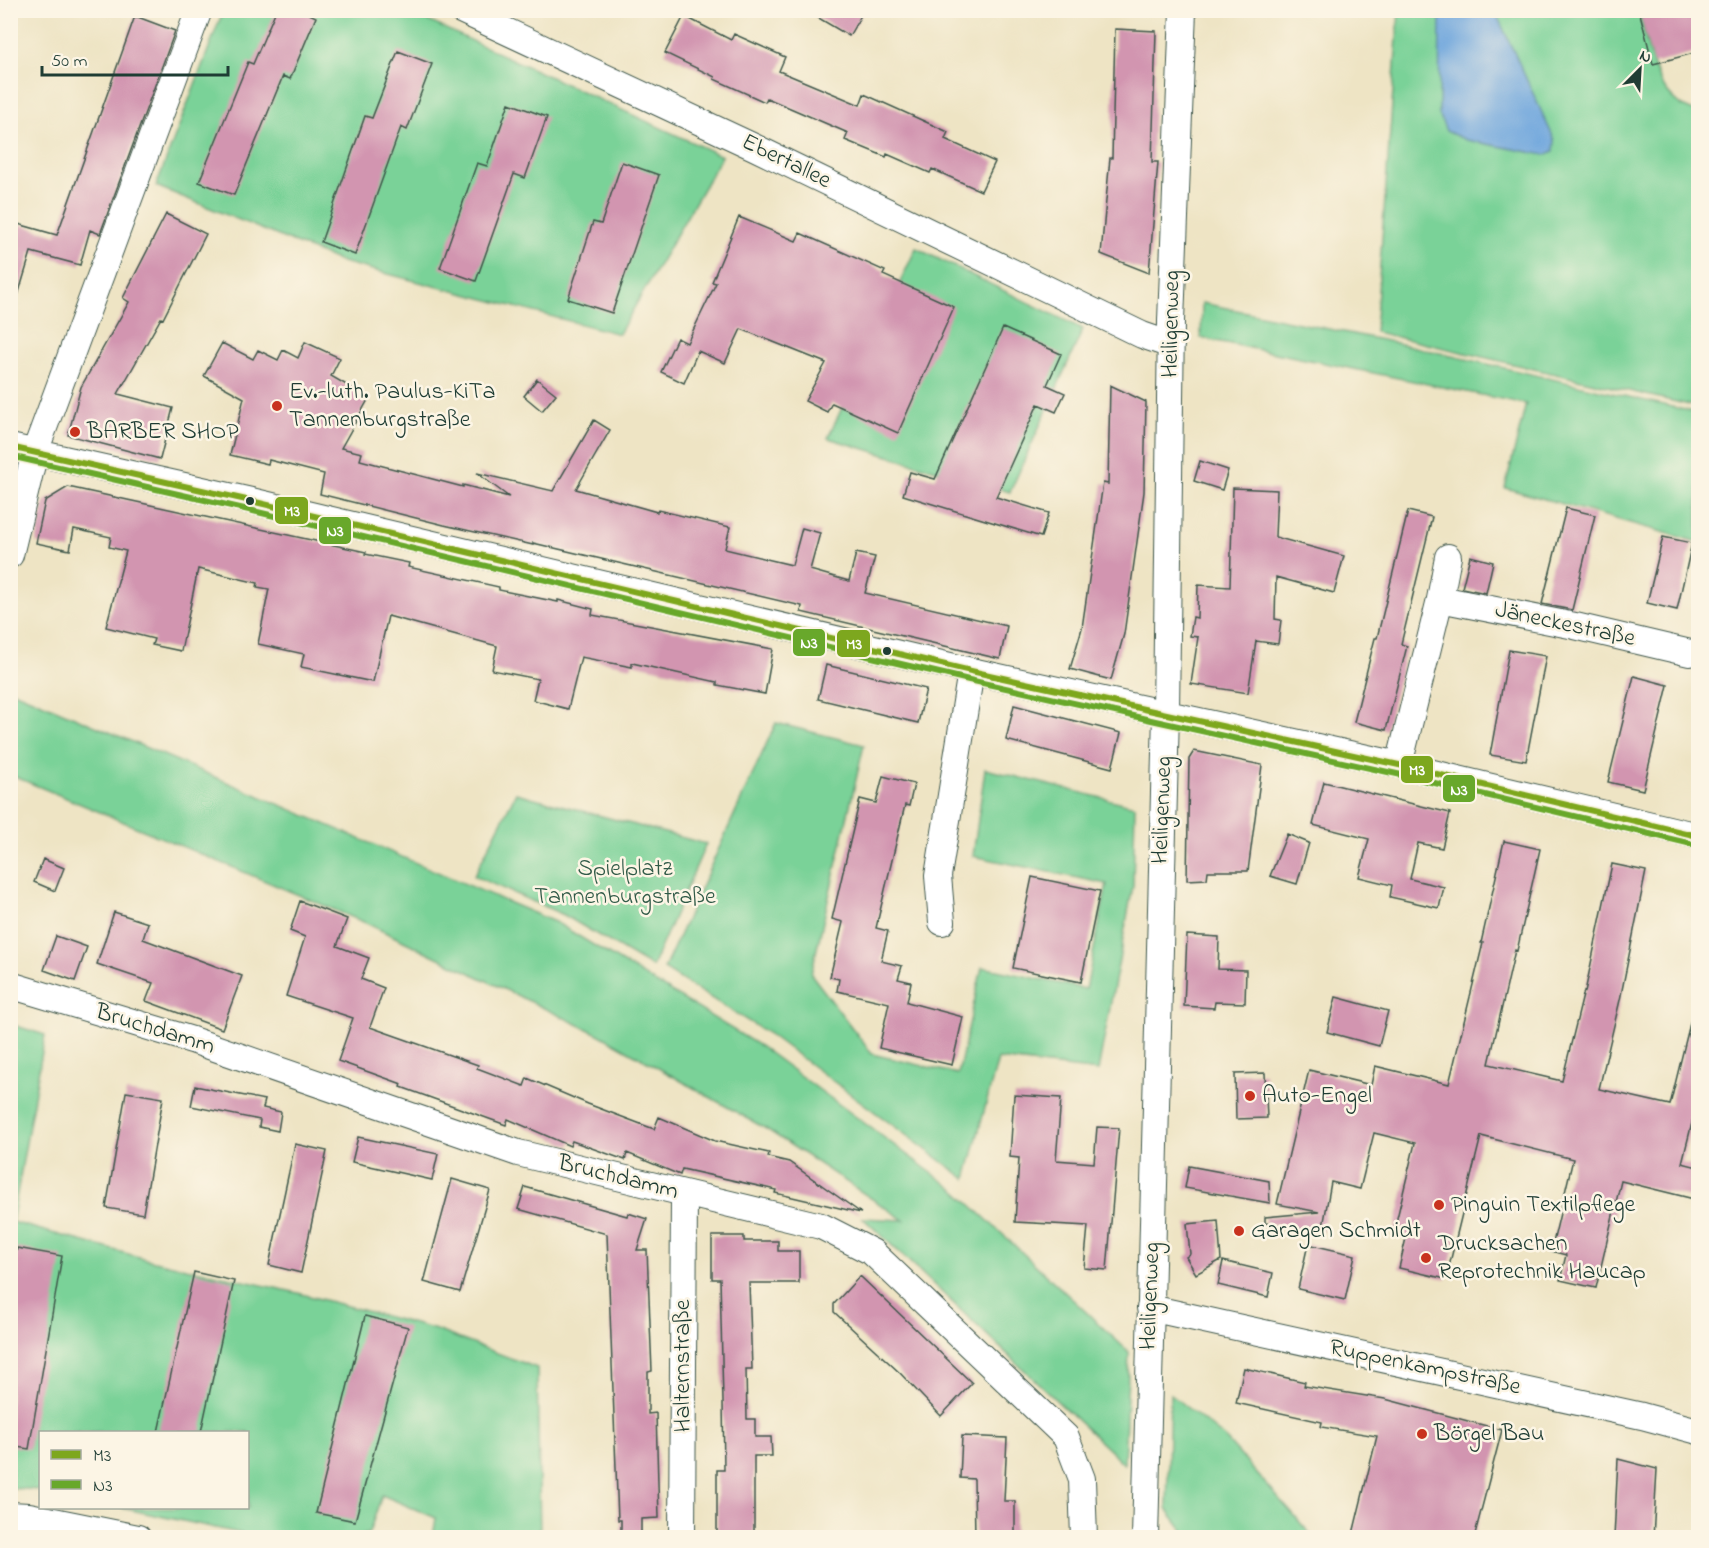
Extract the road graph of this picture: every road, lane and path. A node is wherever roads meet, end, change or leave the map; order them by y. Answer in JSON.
{"nodes":[{"id":1,"x":200,"y":10,"type":"edge"},
{"id":2,"x":461,"y":10,"type":"edge"},
{"id":3,"x":1183,"y":10,"type":"edge"},
{"id":4,"x":1171,"y":345,"type":"junction"},
{"id":5,"x":23,"y":450,"type":"edge"},
{"id":6,"x":10,"y":555,"type":"edge"},
{"id":7,"x":1448,"y":557,"type":"dead end"},
{"id":8,"x":1440,"y":599,"type":"junction"},
{"id":9,"x":1690,"y":653,"type":"dead end"},
{"id":10,"x":971,"y":671,"type":"junction"},
{"id":11,"x":1166,"y":713,"type":"junction"},
{"id":12,"x":1399,"y":765,"type":"junction"},
{"id":13,"x":1698,"y":836,"type":"edge"},
{"id":14,"x":942,"y":922,"type":"dead end"},
{"id":15,"x":10,"y":985,"type":"edge"},
{"id":16,"x":684,"y":1194,"type":"junction"},
{"id":17,"x":1150,"y":1308,"type":"junction"},
{"id":18,"x":1698,"y":1431,"type":"edge"},
{"id":19,"x":10,"y":1515,"type":"edge"},
{"id":20,"x":138,"y":1538,"type":"edge"},
{"id":21,"x":682,"y":1538,"type":"edge"},
{"id":22,"x":1084,"y":1538,"type":"edge"},
{"id":23,"x":1145,"y":1538,"type":"edge"}],
"edges":[{"from":1,"to":5,"type":"street"},
{"from":2,"to":4,"type":"street","name":"Ebertallee"},
{"from":3,"to":4,"type":"street","name":"Heiligenweg"},
{"from":4,"to":11,"type":"street","name":"Heiligenweg"},
{"from":5,"to":6,"type":"street"},
{"from":5,"to":10,"type":"street"},
{"from":7,"to":8,"type":"street"},
{"from":8,"to":9,"type":"street","name":"Jäneckestraße"},
{"from":8,"to":12,"type":"street"},
{"from":10,"to":11,"type":"street"},
{"from":10,"to":14,"type":"street"},
{"from":11,"to":12,"type":"street"},
{"from":11,"to":17,"type":"street","name":"Heiligenweg"},
{"from":12,"to":13,"type":"street"},
{"from":15,"to":16,"type":"street","name":"Bruchdamm"},
{"from":16,"to":21,"type":"street","name":"Halternstraße"},
{"from":16,"to":22,"type":"street","name":"Bruchdamm"},
{"from":17,"to":18,"type":"street","name":"Ruppenkampstraße"},
{"from":17,"to":23,"type":"street","name":"Heiligenweg"},
{"from":19,"to":20,"type":"street"}]}
